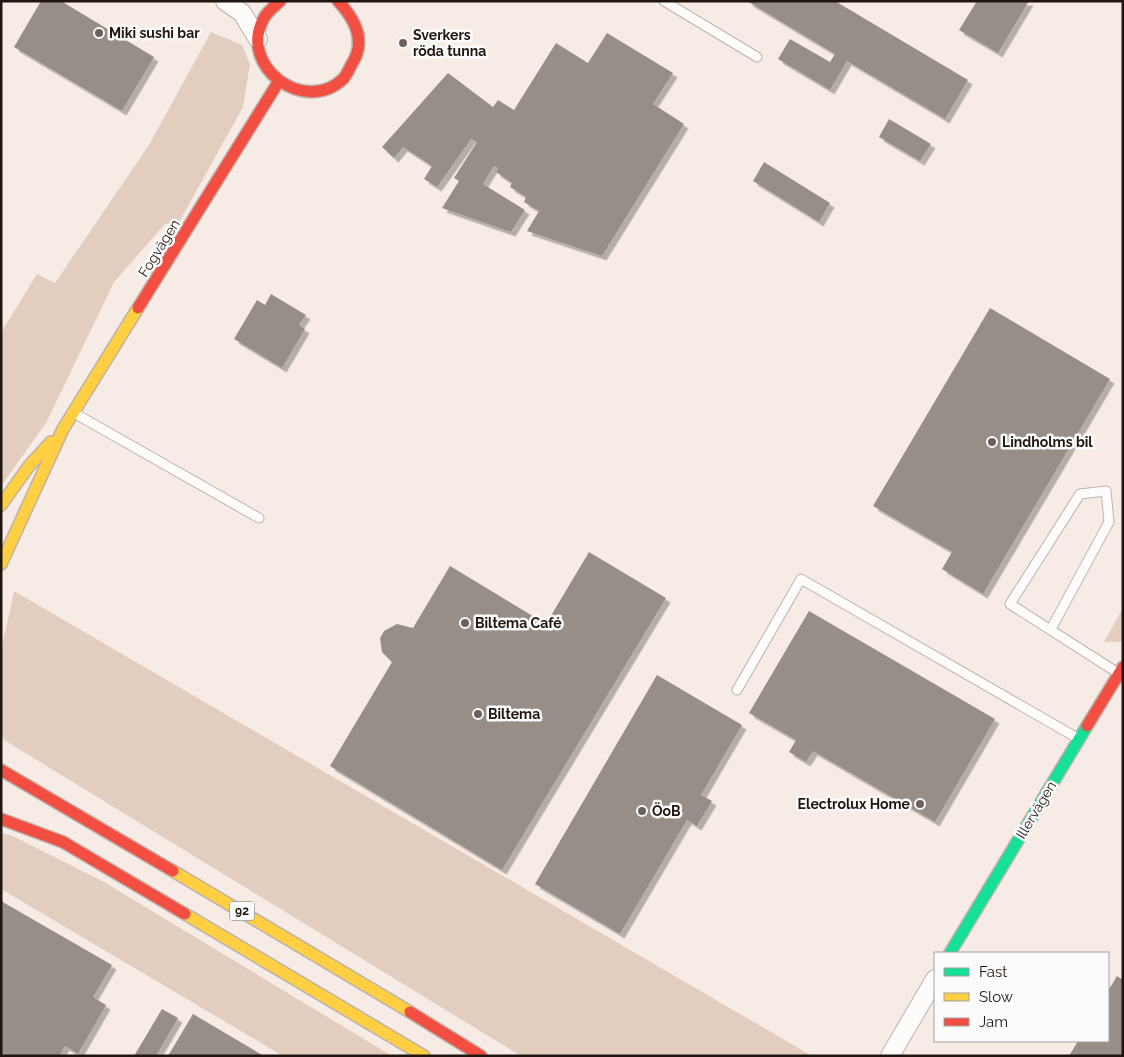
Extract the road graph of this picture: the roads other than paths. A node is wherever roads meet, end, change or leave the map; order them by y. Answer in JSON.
{"nodes":[{"id":1,"x":225,"y":1,"type":"edge"},
{"id":2,"x":280,"y":1,"type":"edge"},
{"id":3,"x":338,"y":1,"type":"edge"},
{"id":4,"x":664,"y":1,"type":"edge"},
{"id":5,"x":258,"y":39,"type":"junction"},
{"id":6,"x":757,"y":56,"type":"dead end"},
{"id":7,"x":279,"y":81,"type":"junction"},
{"id":8,"x":73,"y":412,"type":"junction"},
{"id":9,"x":63,"y":429,"type":"junction"},
{"id":10,"x":1,"y":505,"type":"edge"},
{"id":11,"x":258,"y":518,"type":"dead end"},
{"id":12,"x":1,"y":564,"type":"edge"},
{"id":13,"x":1051,"y":630,"type":"junction"},
{"id":14,"x":1121,"y":670,"type":"edge"},
{"id":15,"x":737,"y":690,"type":"dead end"},
{"id":16,"x":1079,"y":739,"type":"junction"},
{"id":17,"x":1,"y":770,"type":"edge"},
{"id":18,"x":1,"y":819,"type":"edge"},
{"id":19,"x":951,"y":952,"type":"edge"},
{"id":20,"x":934,"y":981,"type":"edge"},
{"id":21,"x":424,"y":1056,"type":"edge"},
{"id":22,"x":480,"y":1056,"type":"edge"},
{"id":23,"x":890,"y":1056,"type":"edge"}],
"edges":[{"from":1,"to":5,"type":"street"},
{"from":2,"to":5,"type":"main road"},
{"from":3,"to":7,"type":"main road"},
{"from":4,"to":6,"type":"lane"},
{"from":5,"to":7,"type":"main road"},
{"from":7,"to":8,"type":"main road","name":"Fogvägen"},
{"from":8,"to":9,"type":"main road","name":"Fogvägen"},
{"from":8,"to":11,"type":"lane"},
{"from":9,"to":10,"type":"main road","name":"Fogvägen"},
{"from":9,"to":12,"type":"main road","name":"Fogvägen"},
{"from":13,"to":13,"type":"lane"},
{"from":13,"to":14,"type":"lane"},
{"from":14,"to":16,"type":"main road","name":"Illervägen"},
{"from":15,"to":16,"type":"lane"},
{"from":16,"to":19,"type":"main road","name":"Illervägen"},
{"from":17,"to":22,"type":"main road","number":"92"},
{"from":18,"to":21,"type":"main road","number":"92"},
{"from":20,"to":23,"type":"street"}]}
